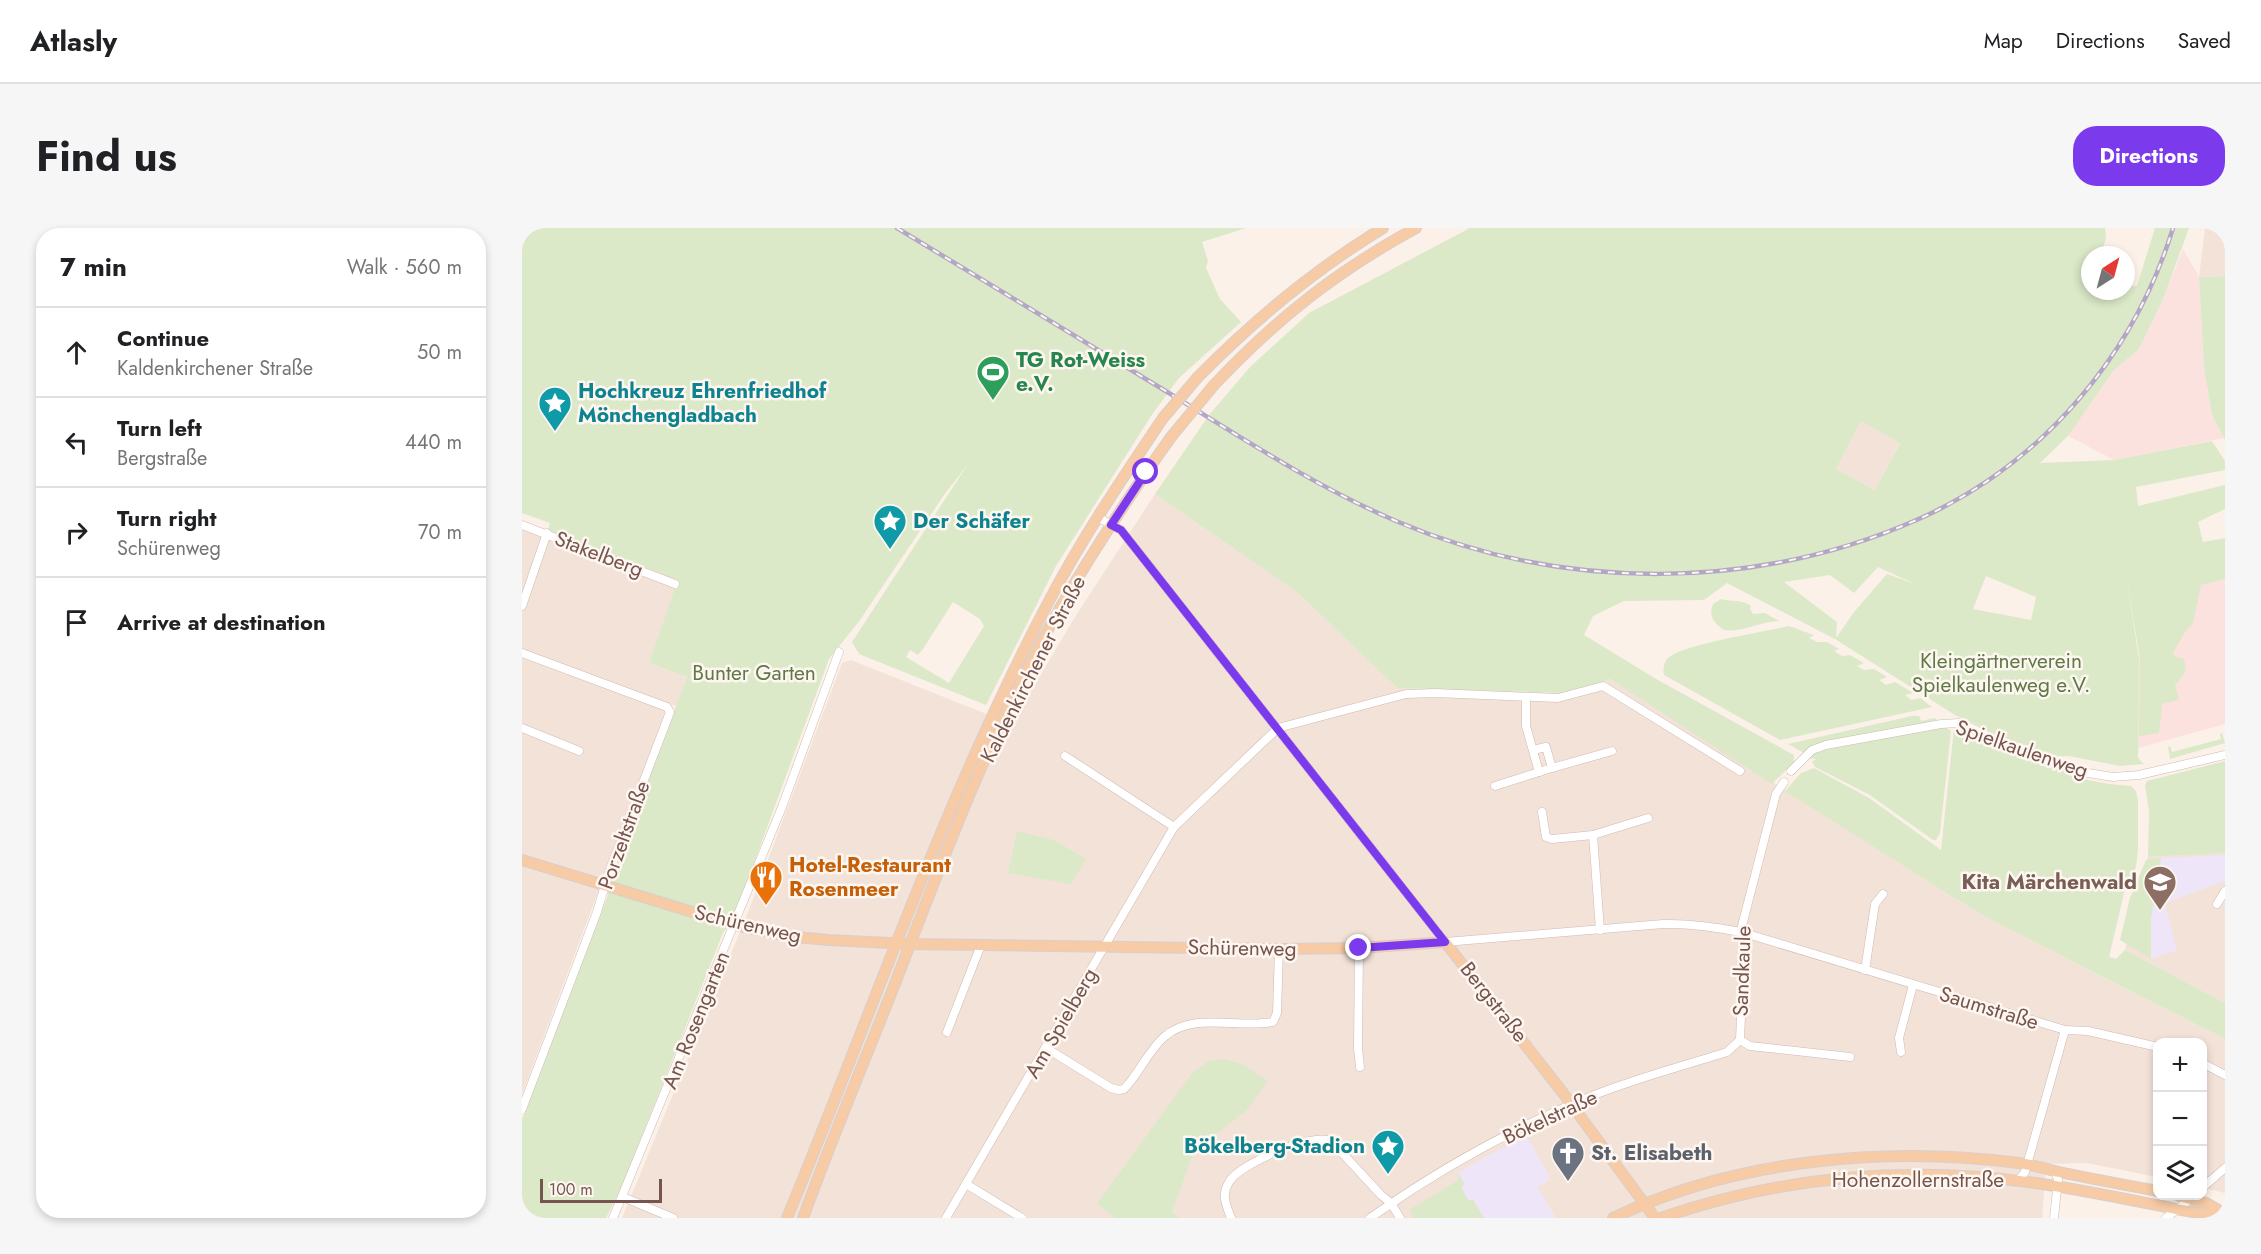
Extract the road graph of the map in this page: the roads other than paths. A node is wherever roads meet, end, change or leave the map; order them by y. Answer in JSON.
{"nodes":[{"id":1,"x":1383,"y":228,"type":"edge"},
{"id":2,"x":1416,"y":228,"type":"edge"},
{"id":3,"x":1097,"y":518,"type":"junction"},
{"id":4,"x":522,"y":525,"type":"edge"},
{"id":5,"x":1111,"y":525,"type":"junction"},
{"id":6,"x":547,"y":533,"type":"junction"},
{"id":7,"x":675,"y":584,"type":"dead end"},
{"id":8,"x":522,"y":606,"type":"edge"},
{"id":9,"x":522,"y":652,"type":"edge"},
{"id":10,"x":839,"y":652,"type":"dead end"},
{"id":11,"x":1526,"y":697,"type":"junction"},
{"id":12,"x":522,"y":728,"type":"edge"},
{"id":13,"x":1278,"y":729,"type":"junction"},
{"id":14,"x":1533,"y":750,"type":"junction"},
{"id":15,"x":579,"y":751,"type":"dead end"},
{"id":16,"x":1612,"y":751,"type":"dead end"},
{"id":17,"x":2225,"y":754,"type":"edge"},
{"id":18,"x":1065,"y":756,"type":"dead end"},
{"id":19,"x":1552,"y":768,"type":"junction"},
{"id":20,"x":1740,"y":771,"type":"dead end"},
{"id":21,"x":1791,"y":771,"type":"dead end"},
{"id":22,"x":1539,"y":772,"type":"junction"},
{"id":23,"x":1784,"y":782,"type":"dead end"},
{"id":24,"x":1495,"y":786,"type":"dead end"},
{"id":25,"x":1542,"y":812,"type":"dead end"},
{"id":26,"x":1647,"y":818,"type":"dead end"},
{"id":27,"x":1174,"y":827,"type":"junction"},
{"id":28,"x":1593,"y":835,"type":"junction"},
{"id":29,"x":522,"y":860,"type":"edge"},
{"id":30,"x":605,"y":885,"type":"junction"},
{"id":31,"x":2225,"y":891,"type":"edge"},
{"id":32,"x":1883,"y":894,"type":"dead end"},
{"id":33,"x":2217,"y":904,"type":"dead end"},
{"id":34,"x":735,"y":925,"type":"junction"},
{"id":35,"x":1600,"y":930,"type":"junction"},
{"id":36,"x":1741,"y":932,"type":"junction"},
{"id":37,"x":1445,"y":942,"type":"junction"},
{"id":38,"x":897,"y":943,"type":"junction"},
{"id":39,"x":910,"y":944,"type":"junction"},
{"id":40,"x":981,"y":945,"type":"junction"},
{"id":41,"x":1106,"y":946,"type":"junction"},
{"id":42,"x":1359,"y":948,"type":"junction"},
{"id":43,"x":1279,"y":949,"type":"junction"},
{"id":44,"x":1865,"y":970,"type":"junction"},
{"id":45,"x":1913,"y":985,"type":"junction"},
{"id":46,"x":2065,"y":1030,"type":"junction"},
{"id":47,"x":947,"y":1032,"type":"dead end"},
{"id":48,"x":1740,"y":1041,"type":"junction"},
{"id":49,"x":2153,"y":1046,"type":"edge"},
{"id":50,"x":1046,"y":1048,"type":"junction"},
{"id":51,"x":1901,"y":1052,"type":"dead end"},
{"id":52,"x":1850,"y":1057,"type":"dead end"},
{"id":53,"x":2207,"y":1066,"type":"edge"},
{"id":54,"x":1360,"y":1067,"type":"dead end"},
{"id":55,"x":2225,"y":1076,"type":"edge"},
{"id":56,"x":1572,"y":1105,"type":"junction"},
{"id":57,"x":522,"y":1109,"type":"edge"},
{"id":58,"x":810,"y":1162,"type":"junction"},
{"id":59,"x":2026,"y":1164,"type":"junction"},
{"id":60,"x":2225,"y":1168,"type":"edge"},
{"id":61,"x":2055,"y":1171,"type":"junction"},
{"id":62,"x":2018,"y":1181,"type":"junction"},
{"id":63,"x":966,"y":1184,"type":"junction"},
{"id":64,"x":2207,"y":1184,"type":"edge"},
{"id":65,"x":2057,"y":1186,"type":"junction"},
{"id":66,"x":2153,"y":1190,"type":"edge"},
{"id":67,"x":623,"y":1197,"type":"junction"},
{"id":68,"x":2189,"y":1200,"type":"edge"},
{"id":69,"x":2198,"y":1200,"type":"edge"},
{"id":70,"x":1391,"y":1203,"type":"junction"},
{"id":71,"x":1645,"y":1204,"type":"junction"},
{"id":72,"x":2176,"y":1209,"type":"junction"},
{"id":73,"x":2225,"y":1215,"type":"edge"},
{"id":74,"x":613,"y":1218,"type":"edge"},
{"id":75,"x":673,"y":1218,"type":"edge"},
{"id":76,"x":787,"y":1218,"type":"edge"},
{"id":77,"x":793,"y":1218,"type":"edge"},
{"id":78,"x":803,"y":1218,"type":"edge"},
{"id":79,"x":946,"y":1218,"type":"edge"},
{"id":80,"x":1022,"y":1218,"type":"edge"},
{"id":81,"x":1231,"y":1218,"type":"edge"},
{"id":82,"x":1370,"y":1218,"type":"edge"},
{"id":83,"x":1400,"y":1218,"type":"edge"},
{"id":84,"x":1613,"y":1218,"type":"edge"},
{"id":85,"x":1655,"y":1218,"type":"edge"},
{"id":86,"x":1661,"y":1218,"type":"edge"},
{"id":87,"x":2054,"y":1218,"type":"edge"},
{"id":88,"x":2166,"y":1218,"type":"edge"}],
"edges":[{"from":1,"to":3,"type":"main road","name":"Kaldenkirchener Straße","bridge":true},
{"from":2,"to":5,"type":"main road","name":"Kaldenkirchener Straße","bridge":true},
{"from":3,"to":5,"type":"street","name":"Bergstraße"},
{"from":3,"to":38,"type":"main road","name":"Kaldenkirchener Straße"},
{"from":4,"to":6,"type":"street","name":"Stakelberg"},
{"from":5,"to":13,"type":"street","name":"Bergstraße"},
{"from":5,"to":39,"type":"main road","name":"Kaldenkirchener Straße"},
{"from":6,"to":7,"type":"street","name":"Stakelberg"},
{"from":6,"to":8,"type":"street"},
{"from":9,"to":30,"type":"street","name":"Porzeltstraße"},
{"from":10,"to":34,"type":"street","name":"Am Rosengarten"},
{"from":11,"to":13,"type":"street"},
{"from":11,"to":14,"type":"street"},
{"from":11,"to":20,"type":"street"},
{"from":12,"to":15,"type":"street"},
{"from":13,"to":27,"type":"street","name":"Am Spielberg"},
{"from":13,"to":37,"type":"street","name":"Bergstraße"},
{"from":14,"to":19,"type":"street"},
{"from":14,"to":22,"type":"street"},
{"from":16,"to":19,"type":"street"},
{"from":17,"to":21,"type":"street","name":"Spielkaulenweg"},
{"from":18,"to":27,"type":"street"},
{"from":19,"to":22,"type":"street"},
{"from":22,"to":24,"type":"street"},
{"from":23,"to":36,"type":"street","name":"Sandkaule"},
{"from":25,"to":28,"type":"street"},
{"from":26,"to":28,"type":"street"},
{"from":27,"to":41,"type":"street","name":"Am Spielberg"},
{"from":28,"to":35,"type":"street"},
{"from":29,"to":30,"type":"main road","name":"Schürenweg"},
{"from":30,"to":34,"type":"main road","name":"Schürenweg"},
{"from":30,"to":57,"type":"street","name":"Porzeltstraße"},
{"from":31,"to":33,"type":"street"},
{"from":32,"to":44,"type":"street"},
{"from":34,"to":38,"type":"main road","name":"Schürenweg"},
{"from":34,"to":67,"type":"street","name":"Am Rosengarten"},
{"from":35,"to":36,"type":"street","name":"Schürenweg"},
{"from":35,"to":37,"type":"street","name":"Schürenweg"},
{"from":36,"to":44,"type":"street","name":"Saumstraße"},
{"from":36,"to":48,"type":"street","name":"Sandkaule"},
{"from":37,"to":42,"type":"main road","name":"Schürenweg"},
{"from":37,"to":56,"type":"main road","name":"Bergstraße"},
{"from":38,"to":39,"type":"main road","name":"Schürenweg"},
{"from":38,"to":58,"type":"main road","name":"Kaldenkirchener Straße"},
{"from":39,"to":40,"type":"main road","name":"Schürenweg"},
{"from":39,"to":78,"type":"main road","name":"Kaldenkirchener Straße"},
{"from":40,"to":41,"type":"main road","name":"Schürenweg"},
{"from":40,"to":47,"type":"street"},
{"from":41,"to":43,"type":"main road","name":"Schürenweg"},
{"from":41,"to":50,"type":"street","name":"Am Spielberg"},
{"from":42,"to":43,"type":"main road","name":"Schürenweg"},
{"from":42,"to":54,"type":"street"},
{"from":43,"to":50,"type":"street"},
{"from":44,"to":45,"type":"street","name":"Saumstraße"},
{"from":45,"to":46,"type":"street","name":"Saumstraße"},
{"from":45,"to":51,"type":"street","name":"Saumstraße"},
{"from":46,"to":49,"type":"street","name":"Saumstraße"},
{"from":46,"to":59,"type":"street","name":"Saumstraße"},
{"from":48,"to":52,"type":"street","name":"Sandkaule"},
{"from":48,"to":56,"type":"street","name":"Bökelstraße"},
{"from":50,"to":63,"type":"street","name":"Am Spielberg"},
{"from":53,"to":55,"type":"street"},
{"from":56,"to":70,"type":"street","name":"Bökelstraße"},
{"from":56,"to":71,"type":"main road","name":"Bergstraße"},
{"from":58,"to":76,"type":"main road","name":"Kaldenkirchener Straße"},
{"from":58,"to":77,"type":"main road","name":"Kaldenkirchener Straße"},
{"from":59,"to":61,"type":"main road","name":"Hohenzollernstraße"},
{"from":59,"to":62,"type":"street","name":"Saumstraße"},
{"from":59,"to":71,"type":"main road","name":"Hohenzollernstraße"},
{"from":60,"to":64,"type":"street"},
{"from":61,"to":65,"type":"street"},
{"from":61,"to":66,"type":"main road","name":"Hohenzollernstraße"},
{"from":62,"to":65,"type":"main road","name":"Hohenzollernstraße"},
{"from":62,"to":86,"type":"main road","name":"Hohenzollernstraße"},
{"from":63,"to":79,"type":"street","name":"Am Spielberg"},
{"from":63,"to":80,"type":"street"},
{"from":65,"to":72,"type":"main road","name":"Hohenzollernstraße"},
{"from":65,"to":87,"type":"street"},
{"from":67,"to":74,"type":"street","name":"Am Rosengarten"},
{"from":67,"to":75,"type":"street"},
{"from":68,"to":72,"type":"street"},
{"from":69,"to":73,"type":"main road"},
{"from":70,"to":81,"type":"street"},
{"from":70,"to":82,"type":"street","name":"Bökelstraße"},
{"from":70,"to":83,"type":"street"},
{"from":71,"to":84,"type":"main road","name":"Hohenzollernstraße"},
{"from":71,"to":85,"type":"main road","name":"Bergstraße"},
{"from":72,"to":73,"type":"main road","name":"Hohenzollernstraße"},
{"from":72,"to":88,"type":"street"}]}
